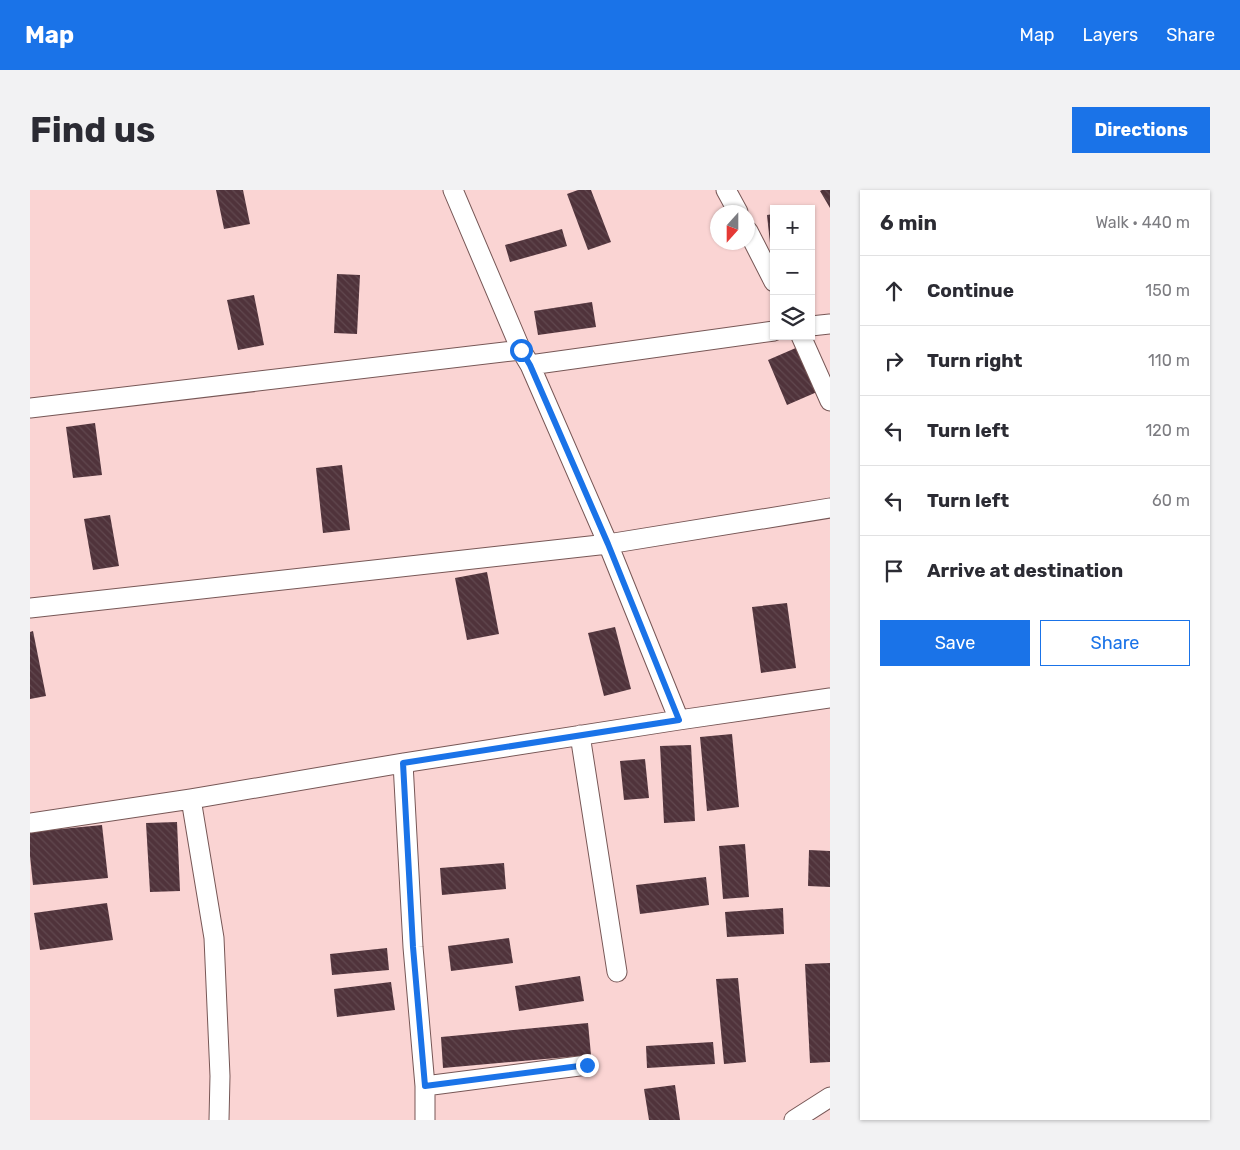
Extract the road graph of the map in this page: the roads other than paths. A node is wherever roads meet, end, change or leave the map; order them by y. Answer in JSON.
{"nodes":[{"id":1,"x":453,"y":190,"type":"edge"},
{"id":2,"x":726,"y":190,"type":"edge"},
{"id":3,"x":734,"y":205,"type":"edge"},
{"id":4,"x":755,"y":245,"type":"edge"},
{"id":5,"x":770,"y":274,"type":"edge"},
{"id":6,"x":830,"y":324,"type":"edge"},
{"id":7,"x":815,"y":326,"type":"edge"},
{"id":8,"x":770,"y":331,"type":"edge"},
{"id":9,"x":804,"y":340,"type":"edge"},
{"id":10,"x":525,"y":357,"type":"junction"},
{"id":11,"x":830,"y":401,"type":"edge"},
{"id":12,"x":30,"y":408,"type":"edge"},
{"id":13,"x":830,"y":508,"type":"edge"},
{"id":14,"x":608,"y":544,"type":"junction"},
{"id":15,"x":30,"y":608,"type":"edge"},
{"id":16,"x":830,"y":698,"type":"edge"},
{"id":17,"x":679,"y":720,"type":"junction"},
{"id":18,"x":580,"y":735,"type":"junction"},
{"id":19,"x":403,"y":763,"type":"junction"},
{"id":20,"x":192,"y":800,"type":"junction"},
{"id":21,"x":30,"y":823,"type":"edge"},
{"id":22,"x":617,"y":972,"type":"dead end"},
{"id":23,"x":587,"y":1065,"type":"dead end"},
{"id":24,"x":425,"y":1086,"type":"junction"},
{"id":25,"x":830,"y":1097,"type":"edge"},
{"id":26,"x":219,"y":1120,"type":"edge"},
{"id":27,"x":424,"y":1120,"type":"edge"},
{"id":28,"x":794,"y":1120,"type":"edge"}],
"edges":[{"from":1,"to":10,"type":"street"},
{"from":2,"to":3,"type":"street"},
{"from":4,"to":5,"type":"street"},
{"from":6,"to":7,"type":"street"},
{"from":8,"to":10,"type":"street"},
{"from":9,"to":11,"type":"street"},
{"from":10,"to":12,"type":"street"},
{"from":10,"to":14,"type":"street"},
{"from":13,"to":14,"type":"street"},
{"from":14,"to":15,"type":"street"},
{"from":14,"to":17,"type":"street"},
{"from":16,"to":17,"type":"street"},
{"from":17,"to":18,"type":"street"},
{"from":18,"to":19,"type":"street"},
{"from":18,"to":22,"type":"street"},
{"from":19,"to":20,"type":"street"},
{"from":19,"to":24,"type":"street"},
{"from":20,"to":21,"type":"street"},
{"from":20,"to":26,"type":"street"},
{"from":23,"to":24,"type":"street"},
{"from":24,"to":27,"type":"street"},
{"from":25,"to":28,"type":"street"}]}
